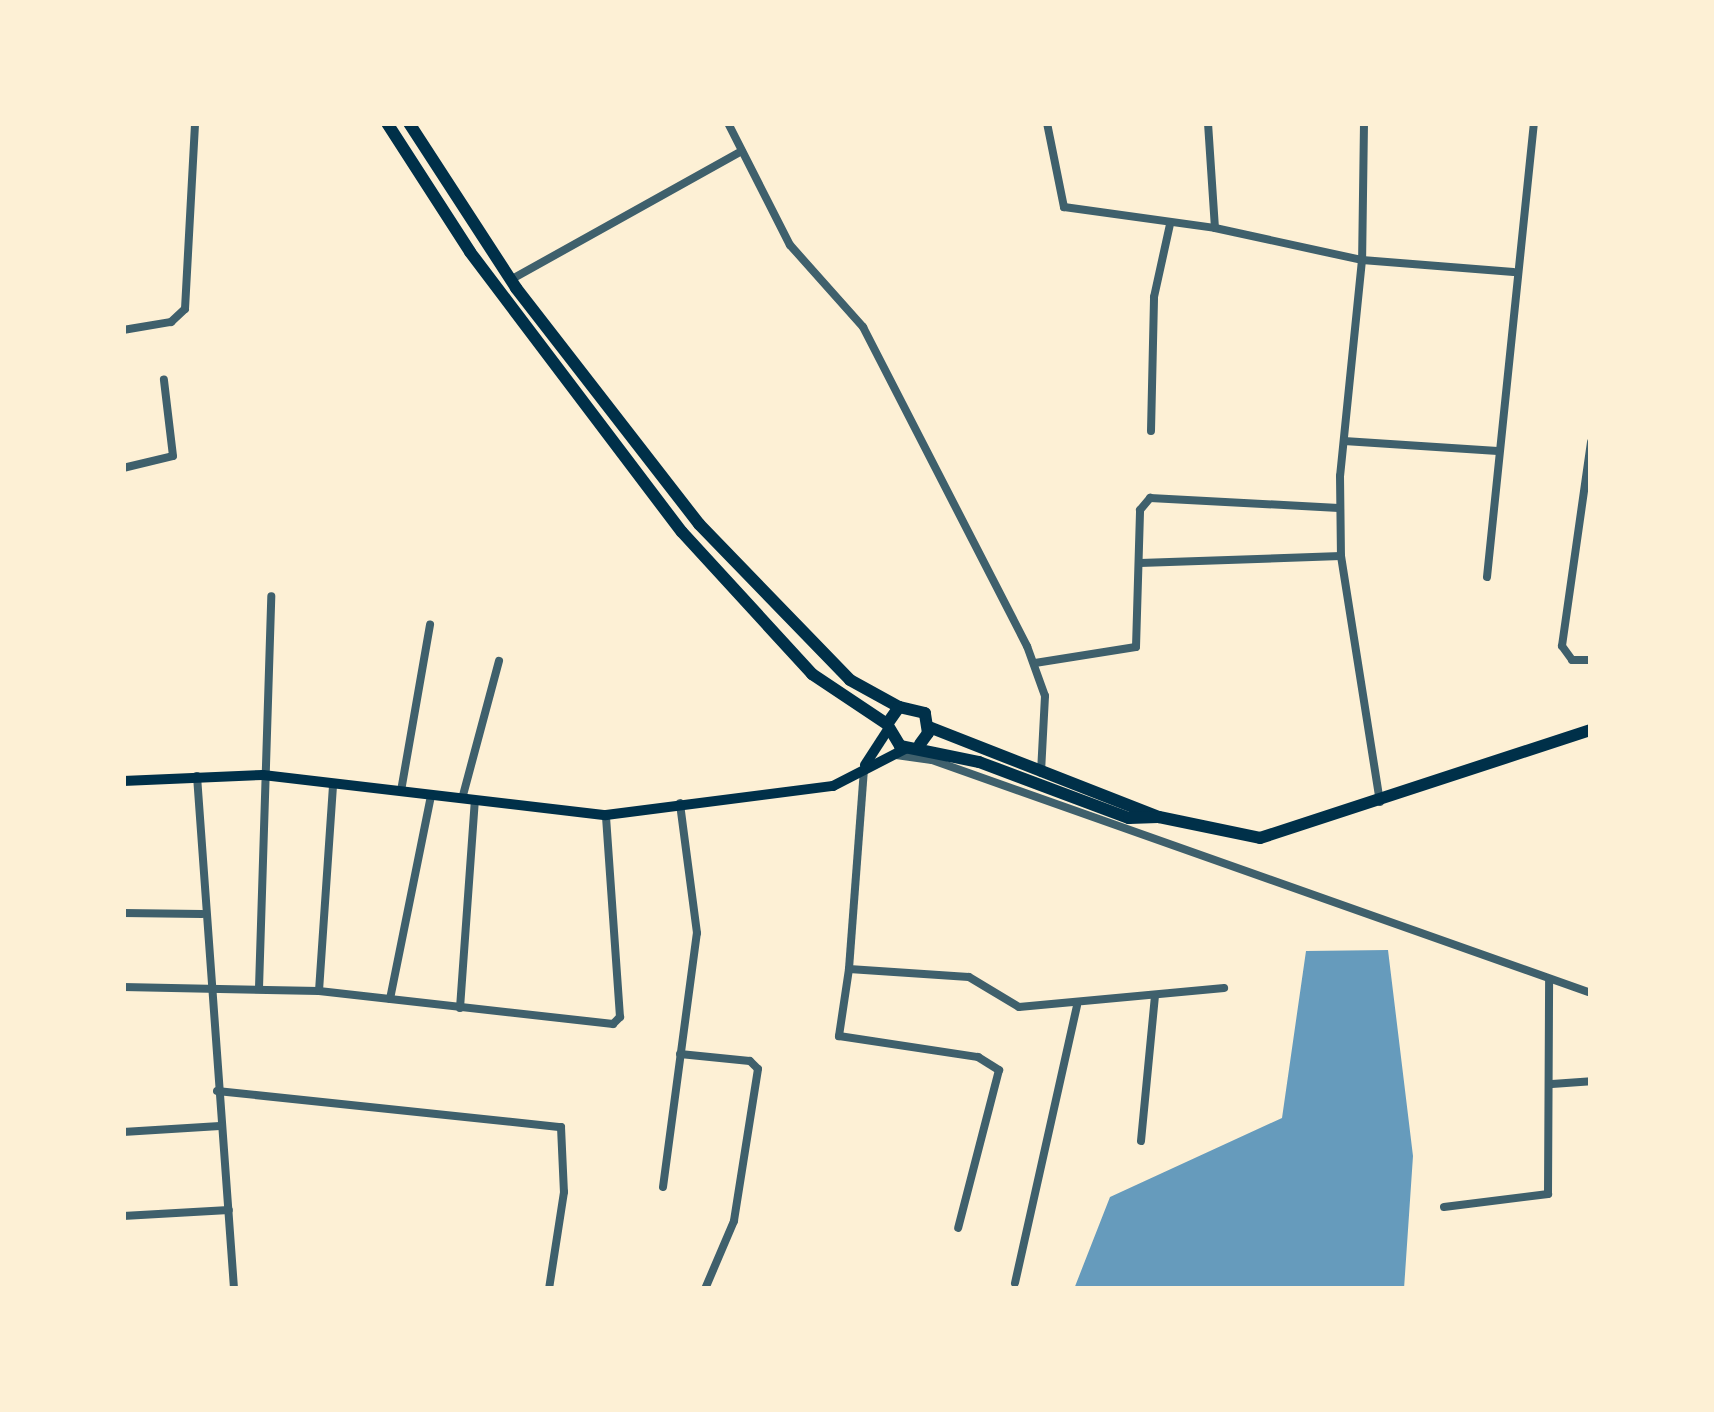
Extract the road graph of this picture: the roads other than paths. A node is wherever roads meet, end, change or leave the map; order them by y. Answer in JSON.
{"nodes":[{"id":1,"x":195,"y":123,"type":"edge"},
{"id":2,"x":387,"y":123,"type":"edge"},
{"id":3,"x":409,"y":123,"type":"edge"},
{"id":4,"x":728,"y":123,"type":"edge"},
{"id":5,"x":1047,"y":123,"type":"edge"},
{"id":6,"x":1208,"y":123,"type":"edge"},
{"id":7,"x":1364,"y":123,"type":"edge"},
{"id":8,"x":1534,"y":123,"type":"edge"},
{"id":9,"x":742,"y":151,"type":"junction"},
{"id":10,"x":1170,"y":224,"type":"junction"},
{"id":11,"x":1215,"y":227,"type":"junction"},
{"id":12,"x":1362,"y":260,"type":"junction"},
{"id":13,"x":1514,"y":272,"type":"junction"},
{"id":14,"x":510,"y":280,"type":"junction"},
{"id":15,"x":123,"y":330,"type":"edge"},
{"id":16,"x":164,"y":380,"type":"dead end"},
{"id":17,"x":1151,"y":431,"type":"dead end"},
{"id":18,"x":1344,"y":441,"type":"junction"},
{"id":19,"x":1591,"y":442,"type":"edge"},
{"id":20,"x":1498,"y":451,"type":"junction"},
{"id":21,"x":123,"y":468,"type":"edge"},
{"id":22,"x":1339,"y":508,"type":"junction"},
{"id":23,"x":1341,"y":556,"type":"junction"},
{"id":24,"x":1140,"y":563,"type":"junction"},
{"id":25,"x":1487,"y":578,"type":"dead end"},
{"id":26,"x":272,"y":596,"type":"dead end"},
{"id":27,"x":430,"y":624,"type":"dead end"},
{"id":28,"x":1591,"y":660,"type":"edge"},
{"id":29,"x":499,"y":661,"type":"dead end"},
{"id":30,"x":1034,"y":663,"type":"junction"},
{"id":31,"x":898,"y":707,"type":"junction"},
{"id":32,"x":929,"y":727,"type":"junction"},
{"id":33,"x":887,"y":728,"type":"junction"},
{"id":34,"x":1591,"y":730,"type":"edge"},
{"id":35,"x":908,"y":749,"type":"junction"},
{"id":36,"x":864,"y":768,"type":"junction"},
{"id":37,"x":197,"y":774,"type":"junction"},
{"id":38,"x":263,"y":775,"type":"junction"},
{"id":39,"x":1039,"y":778,"type":"junction"},
{"id":40,"x":123,"y":781,"type":"edge"},
{"id":41,"x":333,"y":782,"type":"junction"},
{"id":42,"x":401,"y":791,"type":"junction"},
{"id":43,"x":431,"y":795,"type":"junction"},
{"id":44,"x":468,"y":800,"type":"junction"},
{"id":45,"x":680,"y":803,"type":"junction"},
{"id":46,"x":1381,"y":804,"type":"junction"},
{"id":47,"x":606,"y":815,"type":"junction"},
{"id":48,"x":123,"y":914,"type":"edge"},
{"id":49,"x":202,"y":914,"type":"junction"},
{"id":50,"x":849,"y":969,"type":"junction"},
{"id":51,"x":1549,"y":979,"type":"junction"},
{"id":52,"x":207,"y":984,"type":"junction"},
{"id":53,"x":123,"y":987,"type":"edge"},
{"id":54,"x":259,"y":988,"type":"junction"},
{"id":55,"x":1224,"y":988,"type":"dead end"},
{"id":56,"x":320,"y":991,"type":"junction"},
{"id":57,"x":1591,"y":993,"type":"edge"},
{"id":58,"x":1156,"y":996,"type":"junction"},
{"id":59,"x":390,"y":999,"type":"junction"},
{"id":60,"x":1078,"y":1006,"type":"junction"},
{"id":61,"x":460,"y":1008,"type":"junction"},
{"id":62,"x":680,"y":1054,"type":"junction"},
{"id":63,"x":1591,"y":1082,"type":"edge"},
{"id":64,"x":1552,"y":1084,"type":"junction"},
{"id":65,"x":217,"y":1091,"type":"junction"},
{"id":66,"x":220,"y":1126,"type":"junction"},
{"id":67,"x":123,"y":1132,"type":"edge"},
{"id":68,"x":1141,"y":1141,"type":"dead end"},
{"id":69,"x":663,"y":1187,"type":"dead end"},
{"id":70,"x":1444,"y":1207,"type":"dead end"},
{"id":71,"x":230,"y":1210,"type":"junction"},
{"id":72,"x":123,"y":1216,"type":"edge"},
{"id":73,"x":958,"y":1228,"type":"dead end"},
{"id":74,"x":1015,"y":1283,"type":"dead end"},
{"id":75,"x":235,"y":1289,"type":"edge"},
{"id":76,"x":549,"y":1289,"type":"edge"},
{"id":77,"x":705,"y":1289,"type":"edge"}],
"edges":[{"from":1,"to":15,"type":"street"},
{"from":2,"to":33,"type":"main road"},
{"from":3,"to":14,"type":"main road"},
{"from":4,"to":9,"type":"street"},
{"from":5,"to":10,"type":"street"},
{"from":6,"to":11,"type":"street"},
{"from":7,"to":12,"type":"street"},
{"from":8,"to":13,"type":"street"},
{"from":9,"to":14,"type":"street"},
{"from":9,"to":30,"type":"street"},
{"from":10,"to":11,"type":"street"},
{"from":10,"to":17,"type":"street"},
{"from":11,"to":12,"type":"street"},
{"from":12,"to":13,"type":"street"},
{"from":12,"to":18,"type":"street"},
{"from":13,"to":20,"type":"street"},
{"from":14,"to":31,"type":"main road"},
{"from":16,"to":21,"type":"street"},
{"from":18,"to":20,"type":"street"},
{"from":18,"to":22,"type":"street"},
{"from":19,"to":28,"type":"street"},
{"from":20,"to":25,"type":"street"},
{"from":22,"to":23,"type":"street"},
{"from":22,"to":24,"type":"street"},
{"from":23,"to":24,"type":"street"},
{"from":23,"to":46,"type":"street"},
{"from":24,"to":30,"type":"street"},
{"from":26,"to":38,"type":"street"},
{"from":27,"to":42,"type":"street"},
{"from":29,"to":44,"type":"street"},
{"from":30,"to":39,"type":"street"},
{"from":31,"to":32,"type":"main road"},
{"from":31,"to":33,"type":"main road"},
{"from":32,"to":35,"type":"main road"},
{"from":32,"to":39,"type":"main road"},
{"from":33,"to":35,"type":"main road"},
{"from":33,"to":36,"type":"main road"},
{"from":34,"to":46,"type":"main road"},
{"from":35,"to":36,"type":"main road"},
{"from":35,"to":39,"type":"main road"},
{"from":35,"to":51,"type":"street"},
{"from":36,"to":45,"type":"main road"},
{"from":36,"to":50,"type":"street"},
{"from":37,"to":38,"type":"main road"},
{"from":37,"to":40,"type":"main road"},
{"from":37,"to":49,"type":"street"},
{"from":38,"to":41,"type":"main road"},
{"from":38,"to":54,"type":"street"},
{"from":39,"to":46,"type":"main road"},
{"from":41,"to":42,"type":"main road"},
{"from":41,"to":56,"type":"street"},
{"from":42,"to":43,"type":"main road"},
{"from":43,"to":44,"type":"main road"},
{"from":43,"to":59,"type":"street"},
{"from":44,"to":47,"type":"main road"},
{"from":44,"to":61,"type":"street"},
{"from":45,"to":47,"type":"main road"},
{"from":45,"to":62,"type":"street"},
{"from":47,"to":61,"type":"street"},
{"from":48,"to":49,"type":"street"},
{"from":49,"to":52,"type":"street"},
{"from":50,"to":60,"type":"street"},
{"from":50,"to":73,"type":"street"},
{"from":51,"to":57,"type":"street"},
{"from":51,"to":64,"type":"street"},
{"from":52,"to":53,"type":"street"},
{"from":52,"to":54,"type":"street"},
{"from":52,"to":65,"type":"street"},
{"from":54,"to":56,"type":"street"},
{"from":55,"to":58,"type":"street"},
{"from":56,"to":59,"type":"street"},
{"from":58,"to":60,"type":"street"},
{"from":58,"to":68,"type":"street"},
{"from":59,"to":61,"type":"street"},
{"from":60,"to":74,"type":"street"},
{"from":62,"to":69,"type":"street"},
{"from":62,"to":77,"type":"street"},
{"from":63,"to":64,"type":"street"},
{"from":64,"to":70,"type":"street"},
{"from":65,"to":66,"type":"street"},
{"from":65,"to":76,"type":"street"},
{"from":66,"to":67,"type":"street"},
{"from":66,"to":71,"type":"street"},
{"from":71,"to":72,"type":"street"},
{"from":71,"to":75,"type":"street"}]}
